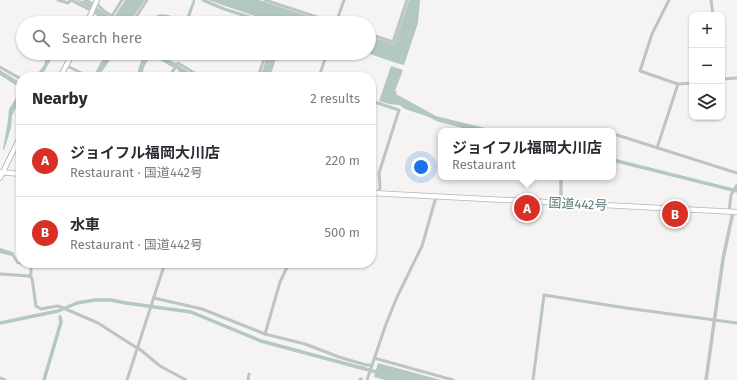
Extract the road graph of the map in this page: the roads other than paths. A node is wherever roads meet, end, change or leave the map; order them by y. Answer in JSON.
{"nodes":[{"id":1,"x":58,"y":0,"type":"edge"},
{"id":2,"x":85,"y":0,"type":"edge"},
{"id":3,"x":122,"y":0,"type":"edge"},
{"id":4,"x":147,"y":0,"type":"edge"},
{"id":5,"x":203,"y":0,"type":"edge"},
{"id":6,"x":266,"y":0,"type":"edge"},
{"id":7,"x":283,"y":0,"type":"edge"},
{"id":8,"x":344,"y":0,"type":"edge"},
{"id":9,"x":407,"y":0,"type":"edge"},
{"id":10,"x":669,"y":0,"type":"edge"},
{"id":11,"x":711,"y":0,"type":"edge"},
{"id":12,"x":281,"y":5,"type":"junction"},
{"id":13,"x":94,"y":6,"type":"edge"},
{"id":14,"x":713,"y":12,"type":"edge"},
{"id":15,"x":90,"y":16,"type":"edge"},
{"id":16,"x":100,"y":16,"type":"edge"},
{"id":17,"x":137,"y":16,"type":"edge"},
{"id":18,"x":246,"y":16,"type":"edge"},
{"id":19,"x":315,"y":16,"type":"edge"},
{"id":20,"x":338,"y":16,"type":"edge"},
{"id":21,"x":376,"y":36,"type":"edge"},
{"id":22,"x":70,"y":60,"type":"edge"},
{"id":23,"x":264,"y":60,"type":"edge"},
{"id":24,"x":325,"y":60,"type":"edge"},
{"id":25,"x":67,"y":66,"type":"junction"},
{"id":26,"x":0,"y":67,"type":"edge"},
{"id":27,"x":63,"y":72,"type":"edge"},
{"id":28,"x":80,"y":72,"type":"edge"},
{"id":29,"x":172,"y":72,"type":"edge"},
{"id":30,"x":193,"y":72,"type":"edge"},
{"id":31,"x":260,"y":72,"type":"edge"},
{"id":32,"x":321,"y":72,"type":"edge"},
{"id":33,"x":16,"y":76,"type":"edge"},
{"id":34,"x":737,"y":78,"type":"edge"},
{"id":35,"x":725,"y":79,"type":"edge"},
{"id":36,"x":689,"y":83,"type":"edge"},
{"id":37,"x":678,"y":84,"type":"junction"},
{"id":38,"x":376,"y":103,"type":"edge"},
{"id":39,"x":617,"y":135,"type":"dead end"},
{"id":40,"x":16,"y":144,"type":"edge"},
{"id":41,"x":656,"y":148,"type":"junction"},
{"id":42,"x":1,"y":172,"type":"edge"},
{"id":43,"x":737,"y":173,"type":"edge"},
{"id":44,"x":16,"y":174,"type":"edge"},
{"id":45,"x":0,"y":178,"type":"edge"},
{"id":46,"x":561,"y":180,"type":"edge"},
{"id":47,"x":737,"y":185,"type":"edge"},
{"id":48,"x":378,"y":194,"type":"joint"},
{"id":49,"x":436,"y":197,"type":"junction"},
{"id":50,"x":561,"y":203,"type":"junction"},
{"id":51,"x":733,"y":212,"type":"edge"},
{"id":52,"x":31,"y":268,"type":"edge"},
{"id":53,"x":163,"y":268,"type":"edge"},
{"id":54,"x":287,"y":268,"type":"edge"},
{"id":55,"x":0,"y":274,"type":"edge"},
{"id":56,"x":29,"y":276,"type":"junction"},
{"id":57,"x":154,"y":298,"type":"junction"},
{"id":58,"x":715,"y":319,"type":"junction"},
{"id":59,"x":737,"y":323,"type":"edge"},
{"id":60,"x":265,"y":334,"type":"junction"},
{"id":61,"x":137,"y":348,"type":"junction"},
{"id":62,"x":374,"y":358,"type":"junction"},
{"id":63,"x":372,"y":366,"type":"junction"},
{"id":64,"x":250,"y":374,"type":"dead end"},
{"id":65,"x":0,"y":378,"type":"edge"},
{"id":66,"x":5,"y":380,"type":"edge"},
{"id":67,"x":127,"y":380,"type":"edge"},
{"id":68,"x":186,"y":380,"type":"edge"},
{"id":69,"x":248,"y":380,"type":"edge"},
{"id":70,"x":367,"y":380,"type":"edge"},
{"id":71,"x":453,"y":380,"type":"edge"},
{"id":72,"x":533,"y":380,"type":"edge"},
{"id":73,"x":706,"y":380,"type":"edge"}],
"edges":[{"from":1,"to":13,"type":"street"},
{"from":2,"to":13,"type":"street"},
{"from":3,"to":13,"type":"street"},
{"from":4,"to":17,"type":"street"},
{"from":5,"to":18,"type":"street"},
{"from":6,"to":12,"type":"street"},
{"from":7,"to":12,"type":"street"},
{"from":8,"to":20,"type":"street"},
{"from":9,"to":21,"type":"street"},
{"from":10,"to":37,"type":"street"},
{"from":11,"to":14,"type":"street"},
{"from":12,"to":19,"type":"street"},
{"from":13,"to":15,"type":"main road"},
{"from":13,"to":16,"type":"street"},
{"from":22,"to":25,"type":"main road"},
{"from":23,"to":31,"type":"street"},
{"from":24,"to":32,"type":"street"},
{"from":25,"to":27,"type":"main road"},
{"from":25,"to":28,"type":"street"},
{"from":26,"to":33,"type":"street"},
{"from":29,"to":30,"type":"street"},
{"from":34,"to":35,"type":"street"},
{"from":36,"to":37,"type":"street"},
{"from":37,"to":41,"type":"street"},
{"from":38,"to":48,"type":"street"},
{"from":39,"to":41,"type":"street"},
{"from":40,"to":42,"type":"main road"},
{"from":41,"to":43,"type":"street"},
{"from":42,"to":44,"type":"highway"},
{"from":42,"to":45,"type":"main road"},
{"from":46,"to":50,"type":"street"},
{"from":47,"to":51,"type":"street"},
{"from":48,"to":49,"type":"highway","name":"国道442号"},
{"from":49,"to":50,"type":"highway","name":"国道442号"},
{"from":49,"to":62,"type":"street"},
{"from":50,"to":51,"type":"highway","name":"国道442号"},
{"from":51,"to":58,"type":"street"},
{"from":52,"to":56,"type":"street"},
{"from":53,"to":57,"type":"street"},
{"from":54,"to":60,"type":"street"},
{"from":55,"to":56,"type":"street"},
{"from":56,"to":61,"type":"street"},
{"from":57,"to":60,"type":"street"},
{"from":57,"to":61,"type":"street"},
{"from":58,"to":59,"type":"street"},
{"from":58,"to":72,"type":"street"},
{"from":58,"to":73,"type":"street"},
{"from":60,"to":63,"type":"street"},
{"from":61,"to":67,"type":"street"},
{"from":61,"to":68,"type":"street"},
{"from":62,"to":63,"type":"street"},
{"from":62,"to":71,"type":"street"},
{"from":63,"to":70,"type":"street"},
{"from":64,"to":69,"type":"street"},
{"from":65,"to":66,"type":"street"}]}
